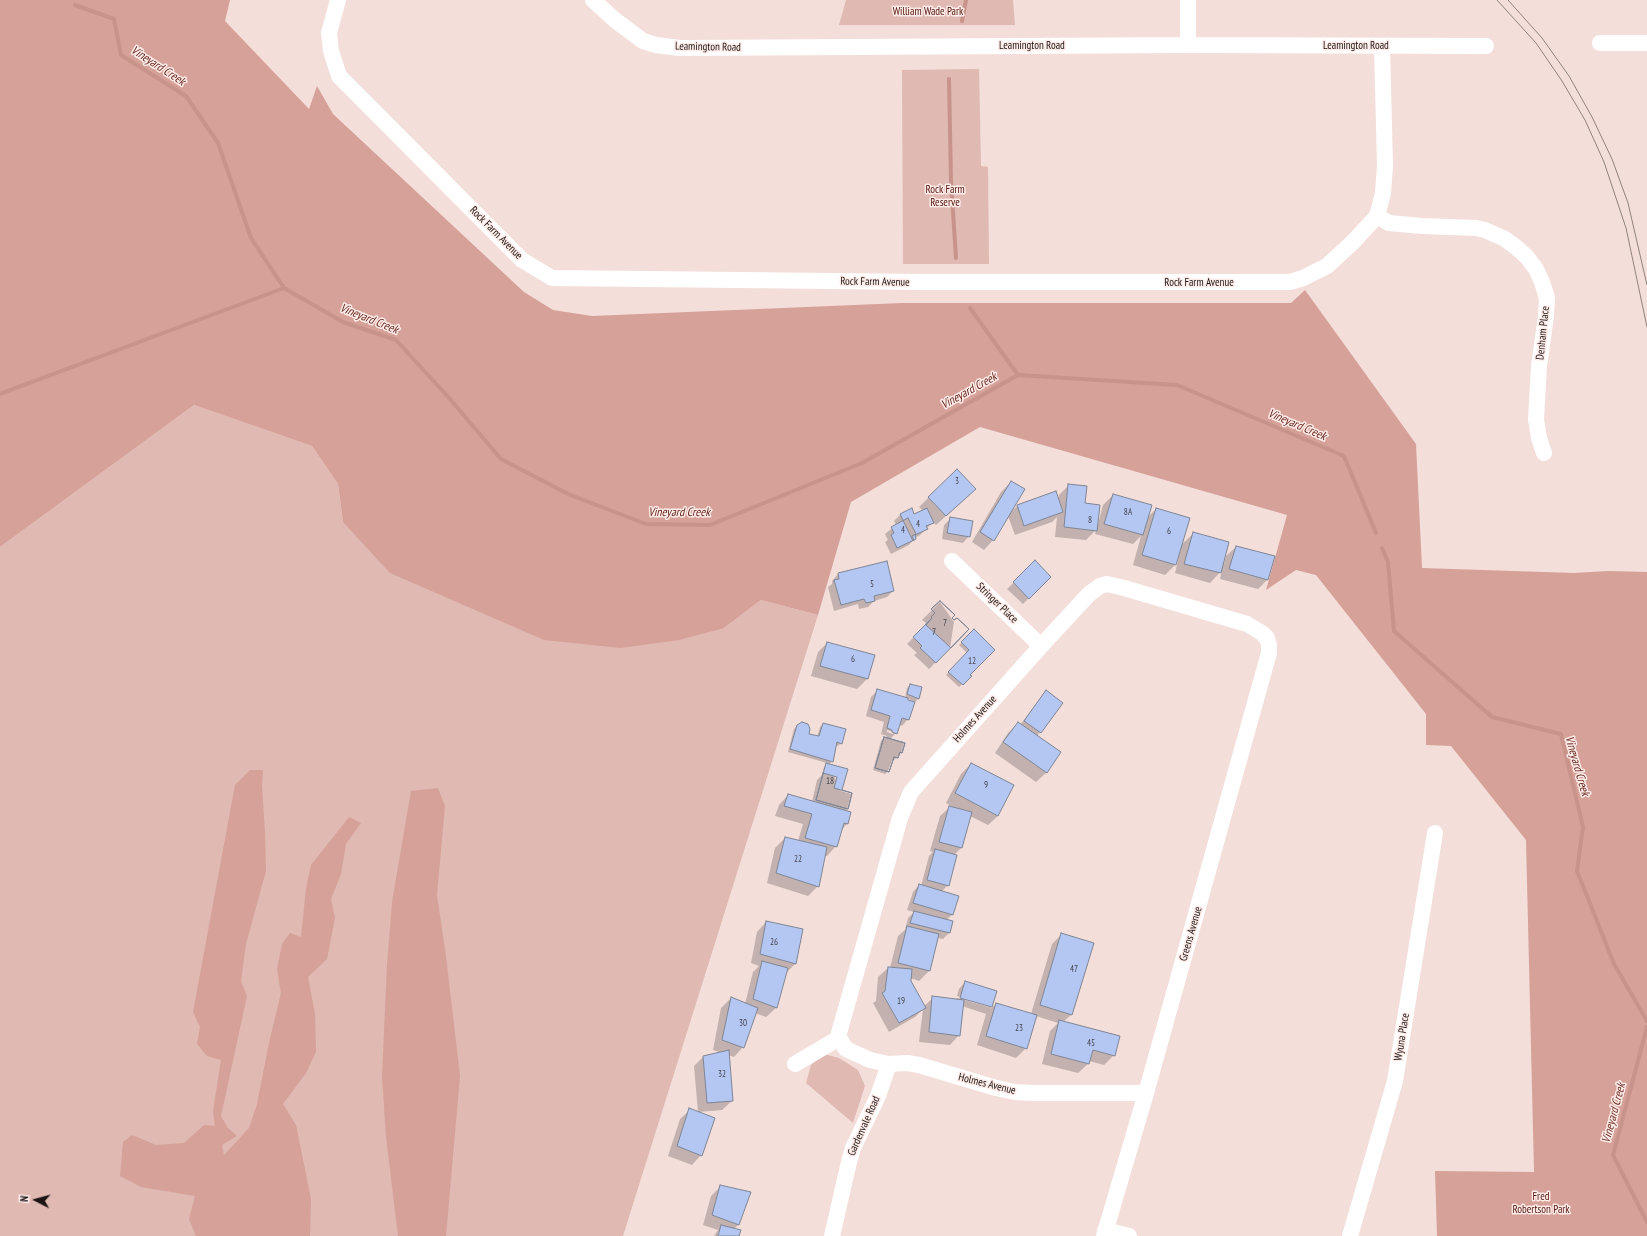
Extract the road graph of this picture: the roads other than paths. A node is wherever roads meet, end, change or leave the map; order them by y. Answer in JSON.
{"nodes":[{"id":1,"x":338,"y":0,"type":"edge"},
{"id":2,"x":593,"y":0,"type":"edge"},
{"id":3,"x":1188,"y":0,"type":"edge"},
{"id":4,"x":1600,"y":43,"type":"dead end"},
{"id":5,"x":1647,"y":43,"type":"edge"},
{"id":6,"x":1188,"y":45,"type":"junction"},
{"id":7,"x":1382,"y":46,"type":"junction"},
{"id":8,"x":1486,"y":46,"type":"dead end"},
{"id":9,"x":1377,"y":216,"type":"junction"},
{"id":10,"x":1544,"y":454,"type":"dead end"},
{"id":11,"x":952,"y":561,"type":"dead end"},
{"id":12,"x":1262,"y":632,"type":"joint"},
{"id":13,"x":1041,"y":646,"type":"junction"},
{"id":14,"x":1435,"y":833,"type":"dead end"},
{"id":15,"x":839,"y":1038,"type":"junction"},
{"id":16,"x":795,"y":1064,"type":"dead end"},
{"id":17,"x":890,"y":1064,"type":"junction"},
{"id":18,"x":1146,"y":1093,"type":"junction"},
{"id":19,"x":1105,"y":1233,"type":"edge"},
{"id":20,"x":832,"y":1236,"type":"edge"},
{"id":21,"x":1129,"y":1236,"type":"edge"},
{"id":22,"x":1350,"y":1236,"type":"edge"}],
"edges":[{"from":1,"to":9,"type":"street","name":"Rock Farm Avenue"},
{"from":2,"to":6,"type":"street","name":"Leamington Road"},
{"from":3,"to":6,"type":"street"},
{"from":4,"to":5,"type":"street"},
{"from":6,"to":7,"type":"street","name":"Leamington Road"},
{"from":7,"to":8,"type":"street","name":"Leamington Road"},
{"from":7,"to":9,"type":"street","name":"Rock Farm Avenue"},
{"from":9,"to":10,"type":"street","name":"Denham Place"},
{"from":11,"to":13,"type":"street","name":"Stringer Place"},
{"from":12,"to":13,"type":"street","name":"Holmes Avenue"},
{"from":12,"to":18,"type":"street","name":"Greens Avenue"},
{"from":13,"to":15,"type":"street","name":"Holmes Avenue"},
{"from":14,"to":22,"type":"street","name":"Wyuna Place"},
{"from":15,"to":16,"type":"street"},
{"from":15,"to":17,"type":"street","name":"Holmes Avenue"},
{"from":17,"to":18,"type":"street","name":"Holmes Avenue"},
{"from":17,"to":20,"type":"street","name":"Gardenvale Road"},
{"from":18,"to":19,"type":"street","name":"Greens Avenue"},
{"from":19,"to":21,"type":"street"}]}
